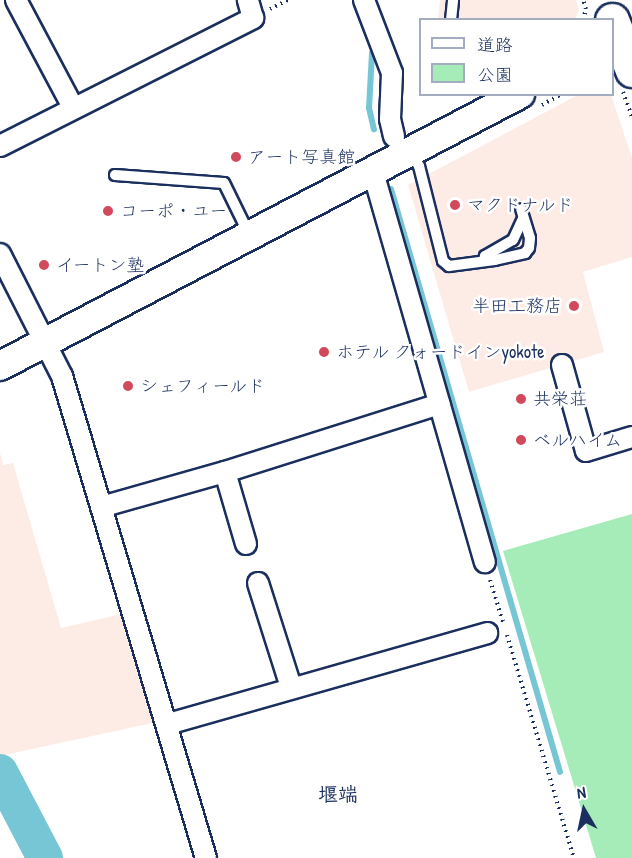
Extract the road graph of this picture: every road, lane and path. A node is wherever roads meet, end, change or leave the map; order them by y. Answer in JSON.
{"nodes":[{"id":1,"x":16,"y":0,"type":"edge"},
{"id":2,"x":248,"y":0,"type":"edge"},
{"id":3,"x":364,"y":0,"type":"edge"},
{"id":4,"x":453,"y":0,"type":"edge"},
{"id":5,"x":583,"y":0,"type":"edge"},
{"id":6,"x":605,"y":0,"type":"edge"},
{"id":7,"x":451,"y":18,"type":"edge"},
{"id":8,"x":584,"y":18,"type":"edge"},
{"id":9,"x":611,"y":18,"type":"edge"},
{"id":10,"x":614,"y":28,"type":"edge"},
{"id":11,"x":620,"y":46,"type":"edge"},
{"id":12,"x":515,"y":96,"type":"edge"},
{"id":13,"x":73,"y":107,"type":"junction"},
{"id":14,"x":632,"y":117,"type":"edge"},
{"id":15,"x":0,"y":146,"type":"edge"},
{"id":16,"x":399,"y":147,"type":"junction"},
{"id":17,"x":373,"y":172,"type":"junction"},
{"id":18,"x":115,"y":176,"type":"dead end"},
{"id":19,"x":250,"y":236,"type":"junction"},
{"id":20,"x":0,"y":254,"type":"edge"},
{"id":21,"x":483,"y":260,"type":"junction"},
{"id":22,"x":45,"y":342,"type":"junction"},
{"id":23,"x":562,"y":365,"type":"dead end"},
{"id":24,"x":0,"y":366,"type":"edge"},
{"id":25,"x":440,"y":404,"type":"junction"},
{"id":26,"x":632,"y":437,"type":"edge"},
{"id":27,"x":225,"y":472,"type":"junction"},
{"id":28,"x":101,"y":507,"type":"junction"},
{"id":29,"x":246,"y":544,"type":"dead end"},
{"id":30,"x":485,"y":562,"type":"joint"},
{"id":31,"x":258,"y":583,"type":"dead end"},
{"id":32,"x":487,"y":633,"type":"dead end"},
{"id":33,"x":291,"y":687,"type":"junction"},
{"id":34,"x":168,"y":724,"type":"junction"},
{"id":35,"x":206,"y":858,"type":"edge"},
{"id":36,"x":574,"y":858,"type":"edge"}],
"edges":[{"from":1,"to":13,"type":"street"},
{"from":2,"to":13,"type":"street"},
{"from":3,"to":16,"type":"street"},
{"from":4,"to":7,"type":"lane"},
{"from":5,"to":8,"type":"path"},
{"from":6,"to":9,"type":"highway"},
{"from":10,"to":11,"type":"highway"},
{"from":11,"to":14,"type":"path"},
{"from":12,"to":16,"type":"street"},
{"from":13,"to":15,"type":"street"},
{"from":16,"to":17,"type":"street"},
{"from":16,"to":21,"type":"lane"},
{"from":17,"to":19,"type":"street"},
{"from":17,"to":25,"type":"street"},
{"from":18,"to":19,"type":"lane"},
{"from":19,"to":22,"type":"street"},
{"from":20,"to":22,"type":"street"},
{"from":21,"to":21,"type":"lane"},
{"from":22,"to":24,"type":"street"},
{"from":22,"to":28,"type":"street"},
{"from":23,"to":26,"type":"street"},
{"from":25,"to":27,"type":"street"},
{"from":25,"to":30,"type":"street"},
{"from":27,"to":28,"type":"street"},
{"from":27,"to":29,"type":"street"},
{"from":28,"to":34,"type":"street"},
{"from":30,"to":36,"type":"path"},
{"from":31,"to":33,"type":"street"},
{"from":32,"to":33,"type":"street"},
{"from":33,"to":34,"type":"street"},
{"from":34,"to":35,"type":"street"}]}
